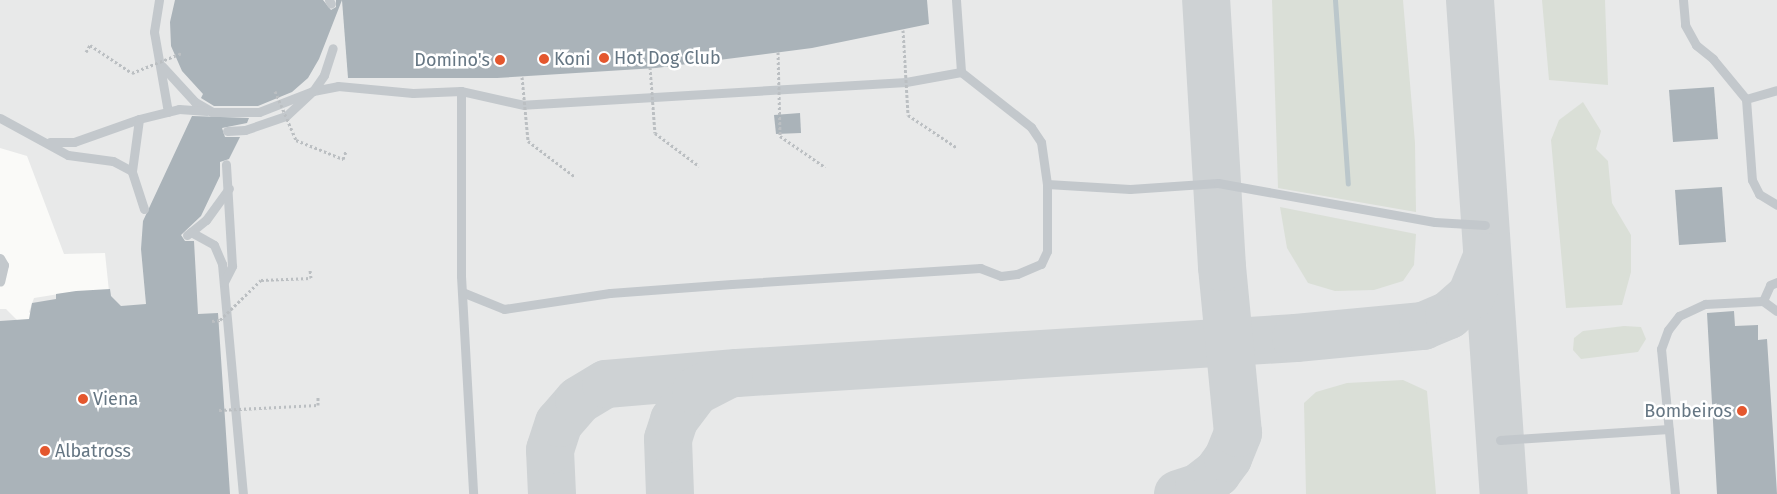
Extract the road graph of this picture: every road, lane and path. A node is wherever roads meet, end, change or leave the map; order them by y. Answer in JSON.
{"nodes":[{"id":1,"x":159,"y":0,"type":"edge"},
{"id":2,"x":956,"y":0,"type":"edge"},
{"id":3,"x":1683,"y":0,"type":"edge"},
{"id":4,"x":903,"y":30,"type":"dead end"},
{"id":5,"x":333,"y":48,"type":"dead end"},
{"id":6,"x":86,"y":52,"type":"dead end"},
{"id":7,"x":778,"y":52,"type":"dead end"},
{"id":8,"x":182,"y":53,"type":"dead end"},
{"id":9,"x":161,"y":63,"type":"junction"},
{"id":10,"x":650,"y":67,"type":"dead end"},
{"id":11,"x":961,"y":72,"type":"junction"},
{"id":12,"x":522,"y":77,"type":"dead end"},
{"id":13,"x":906,"y":82,"type":"junction"},
{"id":14,"x":779,"y":89,"type":"junction"},
{"id":15,"x":1777,"y":90,"type":"edge"},
{"id":16,"x":275,"y":91,"type":"dead end"},
{"id":17,"x":313,"y":91,"type":"junction"},
{"id":18,"x":462,"y":91,"type":"junction"},
{"id":19,"x":652,"y":97,"type":"junction"},
{"id":20,"x":1746,"y":99,"type":"junction"},
{"id":21,"x":524,"y":105,"type":"junction"},
{"id":22,"x":168,"y":112,"type":"junction"},
{"id":23,"x":212,"y":112,"type":"junction"},
{"id":24,"x":286,"y":116,"type":"junction"},
{"id":25,"x":0,"y":118,"type":"edge"},
{"id":26,"x":139,"y":119,"type":"junction"},
{"id":27,"x":227,"y":131,"type":"dead end"},
{"id":28,"x":49,"y":142,"type":"junction"},
{"id":29,"x":956,"y":147,"type":"dead end"},
{"id":30,"x":346,"y":151,"type":"dead end"},
{"id":31,"x":226,"y":164,"type":"dead end"},
{"id":32,"x":699,"y":166,"type":"dead end"},
{"id":33,"x":825,"y":167,"type":"dead end"},
{"id":34,"x":132,"y":171,"type":"junction"},
{"id":35,"x":574,"y":176,"type":"dead end"},
{"id":36,"x":1047,"y":184,"type":"junction"},
{"id":37,"x":229,"y":188,"type":"junction"},
{"id":38,"x":1777,"y":205,"type":"edge"},
{"id":39,"x":144,"y":209,"type":"dead end"},
{"id":40,"x":1485,"y":225,"type":"dead end"},
{"id":41,"x":0,"y":258,"type":"edge"},
{"id":42,"x":310,"y":270,"type":"dead end"},
{"id":43,"x":0,"y":282,"type":"edge"},
{"id":44,"x":1777,"y":282,"type":"edge"},
{"id":45,"x":224,"y":283,"type":"junction"},
{"id":46,"x":462,"y":292,"type":"junction"},
{"id":47,"x":1764,"y":300,"type":"junction"},
{"id":48,"x":229,"y":311,"type":"junction"},
{"id":49,"x":1777,"y":312,"type":"edge"},
{"id":50,"x":212,"y":321,"type":"dead end"},
{"id":51,"x":318,"y":396,"type":"dead end"},
{"id":52,"x":219,"y":410,"type":"dead end"},
{"id":53,"x":237,"y":410,"type":"junction"},
{"id":54,"x":1669,"y":429,"type":"junction"},
{"id":55,"x":1500,"y":440,"type":"dead end"},
{"id":56,"x":243,"y":494,"type":"edge"},
{"id":57,"x":473,"y":494,"type":"edge"},
{"id":58,"x":1675,"y":494,"type":"edge"}],
"edges":[{"from":1,"to":9,"type":"lane"},
{"from":2,"to":11,"type":"lane"},
{"from":3,"to":20,"type":"lane"},
{"from":4,"to":13,"type":"path","bridge":true},
{"from":5,"to":17,"type":"lane"},
{"from":6,"to":9,"type":"path","bridge":true},
{"from":7,"to":14,"type":"path","bridge":true},
{"from":8,"to":9,"type":"path","bridge":true},
{"from":9,"to":22,"type":"lane"},
{"from":9,"to":23,"type":"lane"},
{"from":10,"to":19,"type":"path","bridge":true},
{"from":11,"to":13,"type":"lane"},
{"from":11,"to":36,"type":"lane"},
{"from":12,"to":21,"type":"path","bridge":true},
{"from":13,"to":14,"type":"lane"},
{"from":13,"to":29,"type":"path","bridge":true},
{"from":14,"to":19,"type":"lane"},
{"from":14,"to":33,"type":"path","bridge":true},
{"from":15,"to":20,"type":"lane"},
{"from":16,"to":24,"type":"path","bridge":true},
{"from":17,"to":18,"type":"lane"},
{"from":17,"to":23,"type":"lane"},
{"from":17,"to":24,"type":"lane"},
{"from":18,"to":21,"type":"lane"},
{"from":18,"to":46,"type":"lane"},
{"from":19,"to":21,"type":"lane"},
{"from":19,"to":32,"type":"path","bridge":true},
{"from":20,"to":38,"type":"lane"},
{"from":21,"to":35,"type":"path","bridge":true},
{"from":22,"to":23,"type":"lane"},
{"from":22,"to":26,"type":"lane"},
{"from":24,"to":27,"type":"lane"},
{"from":24,"to":30,"type":"path","bridge":true},
{"from":25,"to":28,"type":"lane"},
{"from":26,"to":28,"type":"lane"},
{"from":26,"to":34,"type":"lane"},
{"from":28,"to":34,"type":"lane"},
{"from":31,"to":37,"type":"lane"},
{"from":34,"to":39,"type":"lane"},
{"from":36,"to":40,"type":"lane"},
{"from":36,"to":46,"type":"lane"},
{"from":37,"to":45,"type":"lane"},
{"from":37,"to":45,"type":"lane"},
{"from":41,"to":43,"type":"lane"},
{"from":42,"to":48,"type":"path","bridge":true},
{"from":44,"to":47,"type":"lane"},
{"from":45,"to":48,"type":"lane"},
{"from":46,"to":57,"type":"lane"},
{"from":47,"to":49,"type":"lane"},
{"from":47,"to":54,"type":"lane"},
{"from":48,"to":50,"type":"path","bridge":true},
{"from":48,"to":53,"type":"lane"},
{"from":51,"to":53,"type":"path","bridge":true},
{"from":52,"to":53,"type":"path","bridge":true},
{"from":53,"to":56,"type":"lane"},
{"from":54,"to":55,"type":"lane"},
{"from":54,"to":58,"type":"lane"}]}
